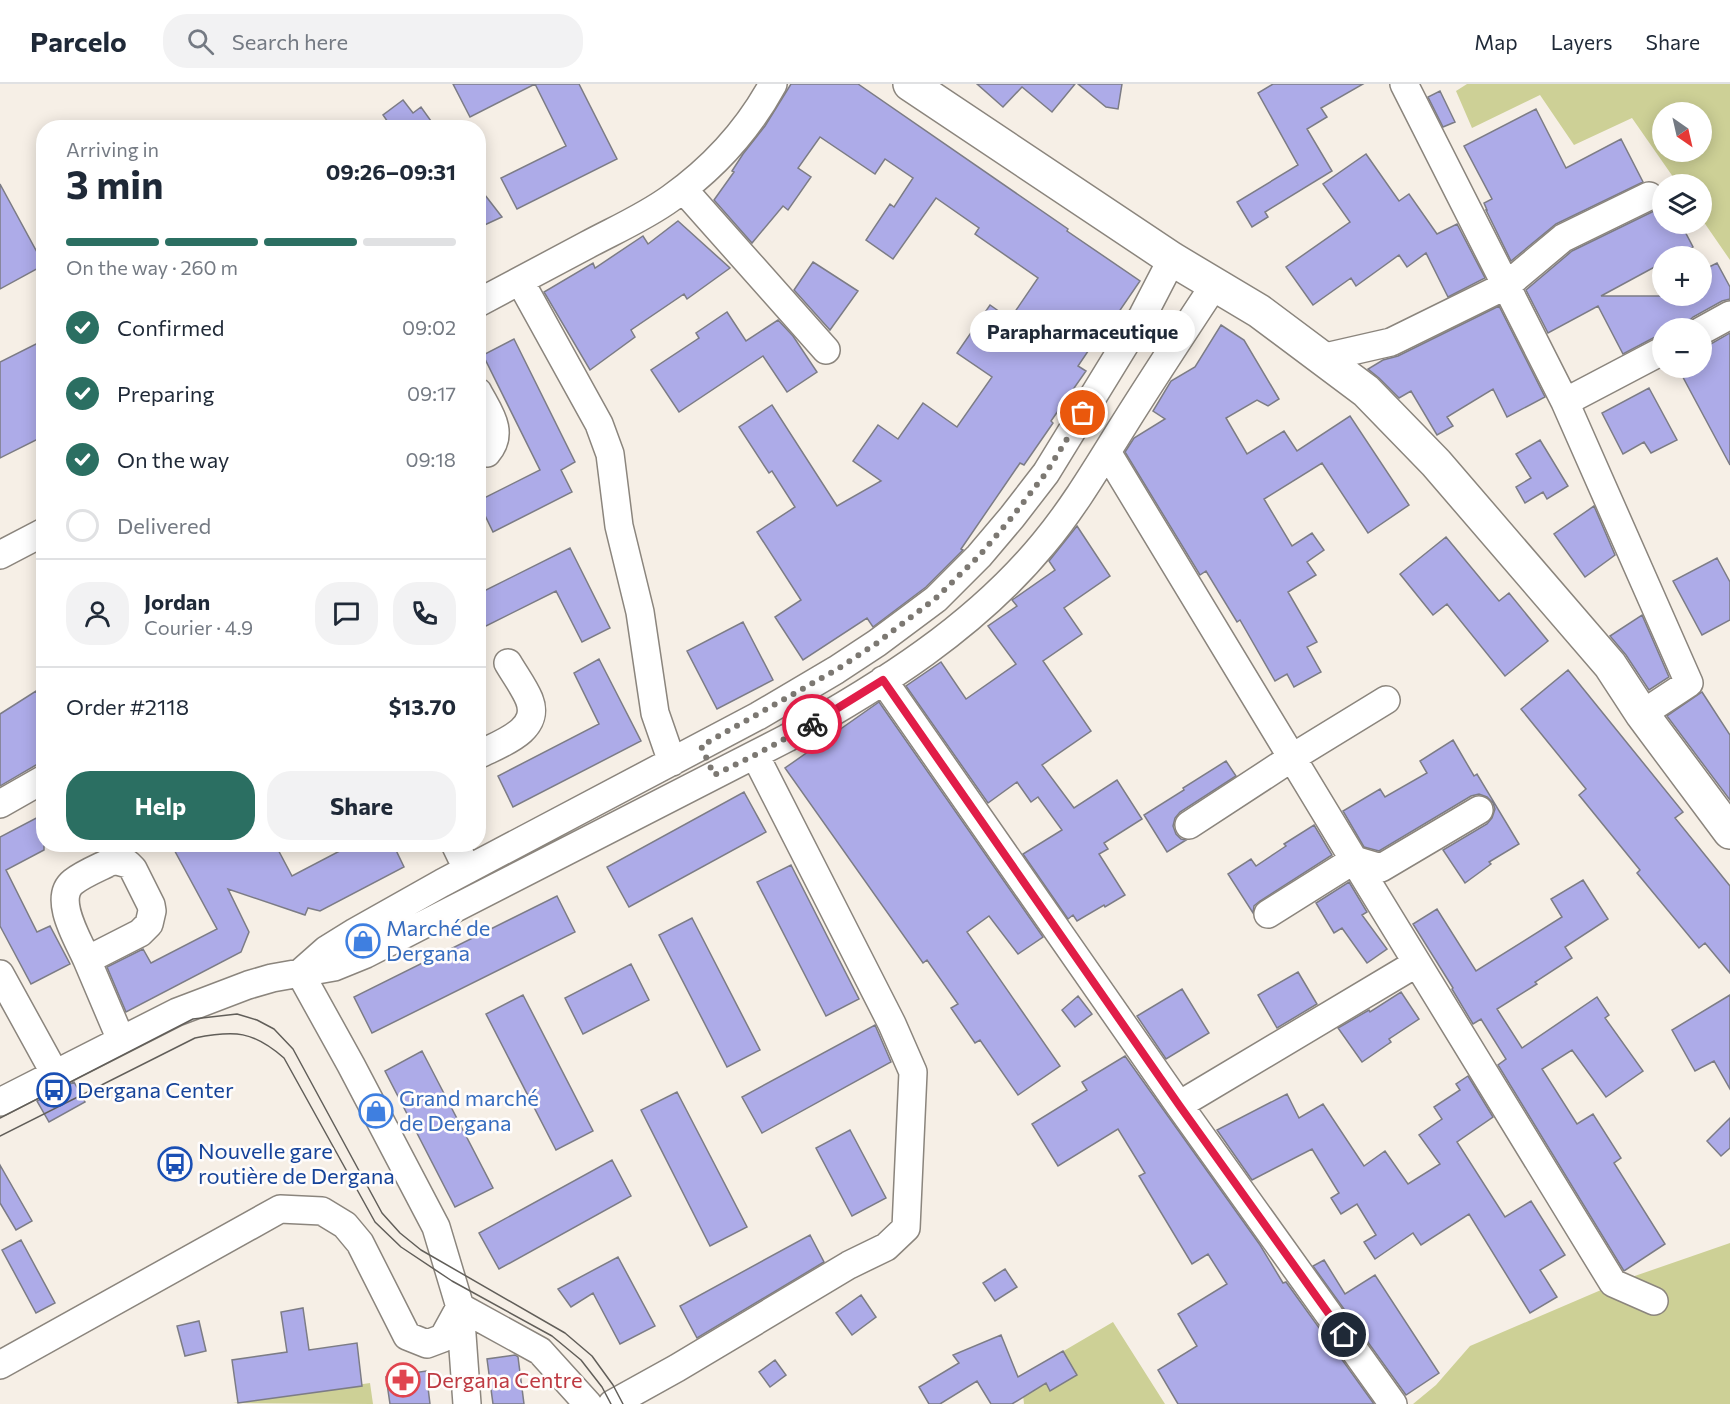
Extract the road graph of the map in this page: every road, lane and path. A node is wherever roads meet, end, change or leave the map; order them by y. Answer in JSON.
{"nodes":[{"id":1,"x":773,"y":84,"type":"edge"},
{"id":2,"x":910,"y":84,"type":"edge"},
{"id":3,"x":1404,"y":84,"type":"edge"},
{"id":4,"x":684,"y":189,"type":"junction"},
{"id":5,"x":1649,"y":196,"type":"dead end"},
{"id":6,"x":1172,"y":260,"type":"junction"},
{"id":7,"x":520,"y":280,"type":"junction"},
{"id":8,"x":1215,"y":285,"type":"junction"},
{"id":9,"x":1507,"y":285,"type":"junction"},
{"id":10,"x":486,"y":299,"type":"edge"},
{"id":11,"x":1730,"y":315,"type":"edge"},
{"id":12,"x":1712,"y":325,"type":"edge"},
{"id":13,"x":826,"y":350,"type":"dead end"},
{"id":14,"x":1652,"y":356,"type":"edge"},
{"id":15,"x":1321,"y":358,"type":"junction"},
{"id":16,"x":1565,"y":402,"type":"junction"},
{"id":17,"x":486,"y":408,"type":"edge"},
{"id":18,"x":1083,"y":413,"type":"junction"},
{"id":19,"x":1111,"y":445,"type":"junction"},
{"id":20,"x":487,"y":453,"type":"dead end"},
{"id":21,"x":36,"y":536,"type":"edge"},
{"id":22,"x":0,"y":555,"type":"edge"},
{"id":23,"x":508,"y":663,"type":"dead end"},
{"id":24,"x":883,"y":680,"type":"junction"},
{"id":25,"x":1386,"y":700,"type":"dead end"},
{"id":26,"x":1642,"y":714,"type":"junction"},
{"id":27,"x":701,"y":746,"type":"junction"},
{"id":28,"x":486,"y":751,"type":"edge"},
{"id":29,"x":755,"y":755,"type":"junction"},
{"id":30,"x":1293,"y":757,"type":"junction"},
{"id":31,"x":672,"y":762,"type":"junction"},
{"id":32,"x":714,"y":775,"type":"junction"},
{"id":33,"x":36,"y":784,"type":"edge"},
{"id":34,"x":0,"y":804,"type":"edge"},
{"id":35,"x":1479,"y":810,"type":"dead end"},
{"id":36,"x":1189,"y":825,"type":"dead end"},
{"id":37,"x":1730,"y":832,"type":"edge"},
{"id":38,"x":459,"y":852,"type":"edge"},
{"id":39,"x":1354,"y":860,"type":"junction"},
{"id":40,"x":468,"y":869,"type":"junction"},
{"id":41,"x":1268,"y":914,"type":"dead end"},
{"id":42,"x":87,"y":960,"type":"dead end"},
{"id":43,"x":1418,"y":963,"type":"junction"},
{"id":44,"x":300,"y":973,"type":"junction"},
{"id":45,"x":0,"y":974,"type":"edge"},
{"id":46,"x":0,"y":1010,"type":"edge"},
{"id":47,"x":121,"y":1040,"type":"junction"},
{"id":48,"x":47,"y":1077,"type":"junction"},
{"id":49,"x":0,"y":1102,"type":"edge"},
{"id":50,"x":1179,"y":1105,"type":"junction"},
{"id":51,"x":1654,"y":1301,"type":"dead end"},
{"id":52,"x":460,"y":1306,"type":"junction"},
{"id":53,"x":0,"y":1365,"type":"edge"},
{"id":54,"x":467,"y":1404,"type":"edge"},
{"id":55,"x":588,"y":1404,"type":"edge"},
{"id":56,"x":612,"y":1404,"type":"edge"},
{"id":57,"x":1393,"y":1404,"type":"edge"}],
"edges":[{"from":1,"to":4,"type":"street"},
{"from":2,"to":6,"type":"main road"},
{"from":3,"to":9,"type":"street"},
{"from":4,"to":7,"type":"street"},
{"from":4,"to":13,"type":"street"},
{"from":5,"to":9,"type":"street"},
{"from":6,"to":8,"type":"main road"},
{"from":6,"to":18,"type":"street"},
{"from":7,"to":10,"type":"street"},
{"from":7,"to":31,"type":"street"},
{"from":8,"to":15,"type":"main road"},
{"from":8,"to":19,"type":"street"},
{"from":9,"to":15,"type":"street"},
{"from":9,"to":16,"type":"street"},
{"from":11,"to":12,"type":"street"},
{"from":14,"to":16,"type":"street"},
{"from":15,"to":26,"type":"main road"},
{"from":16,"to":26,"type":"street"},
{"from":17,"to":20,"type":"street"},
{"from":18,"to":19,"type":"street"},
{"from":18,"to":27,"type":"street"},
{"from":19,"to":24,"type":"street"},
{"from":19,"to":30,"type":"street"},
{"from":21,"to":22,"type":"street"},
{"from":23,"to":28,"type":"street"},
{"from":24,"to":29,"type":"street"},
{"from":24,"to":50,"type":"street"},
{"from":25,"to":30,"type":"street"},
{"from":26,"to":37,"type":"main road"},
{"from":27,"to":31,"type":"street"},
{"from":27,"to":32,"type":"street"},
{"from":29,"to":32,"type":"street"},
{"from":29,"to":56,"type":"street"},
{"from":30,"to":36,"type":"street"},
{"from":30,"to":39,"type":"street"},
{"from":31,"to":40,"type":"street"},
{"from":32,"to":44,"type":"street"},
{"from":33,"to":34,"type":"street"},
{"from":35,"to":39,"type":"street"},
{"from":38,"to":40,"type":"street"},
{"from":39,"to":41,"type":"street"},
{"from":39,"to":43,"type":"street"},
{"from":40,"to":44,"type":"street"},
{"from":42,"to":47,"type":"street"},
{"from":43,"to":50,"type":"street"},
{"from":43,"to":51,"type":"street"},
{"from":44,"to":47,"type":"street"},
{"from":44,"to":52,"type":"street"},
{"from":45,"to":48,"type":"street"},
{"from":46,"to":48,"type":"street"},
{"from":47,"to":48,"type":"street"},
{"from":48,"to":49,"type":"street"},
{"from":50,"to":57,"type":"street"},
{"from":52,"to":53,"type":"street"},
{"from":52,"to":54,"type":"street"},
{"from":52,"to":55,"type":"street"}]}
